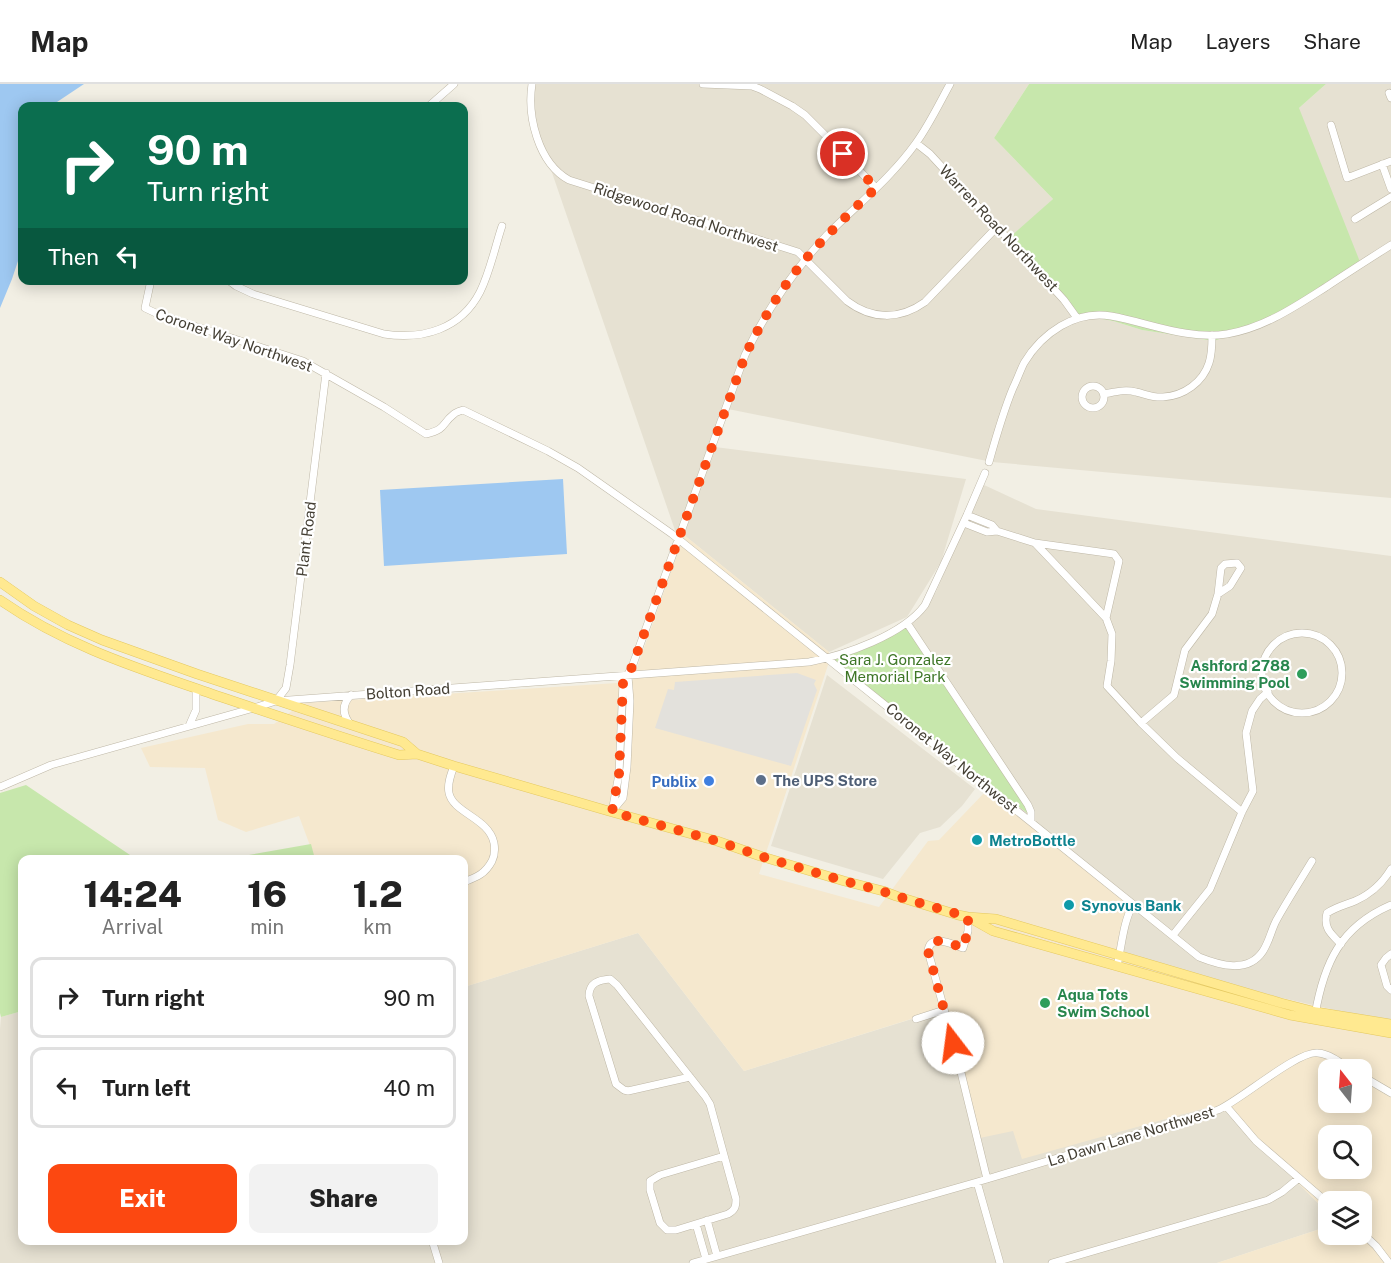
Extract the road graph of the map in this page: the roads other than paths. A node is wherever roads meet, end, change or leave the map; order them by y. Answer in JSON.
{"nodes":[{"id":1,"x":454,"y":84,"type":"edge"},
{"id":2,"x":532,"y":84,"type":"edge"},
{"id":3,"x":703,"y":84,"type":"edge"},
{"id":4,"x":950,"y":84,"type":"edge"},
{"id":5,"x":434,"y":102,"type":"edge"},
{"id":6,"x":1331,"y":125,"type":"dead end"},
{"id":7,"x":916,"y":143,"type":"junction"},
{"id":8,"x":1391,"y":161,"type":"edge"},
{"id":9,"x":1382,"y":164,"type":"junction"},
{"id":10,"x":876,"y":188,"type":"junction"},
{"id":11,"x":1391,"y":189,"type":"edge"},
{"id":12,"x":1391,"y":197,"type":"edge"},
{"id":13,"x":1355,"y":219,"type":"dead end"},
{"id":14,"x":502,"y":226,"type":"dead end"},
{"id":15,"x":998,"y":227,"type":"junction"},
{"id":16,"x":1391,"y":244,"type":"edge"},
{"id":17,"x":805,"y":260,"type":"junction"},
{"id":18,"x":150,"y":285,"type":"edge"},
{"id":19,"x":235,"y":285,"type":"edge"},
{"id":20,"x":1077,"y":318,"type":"junction"},
{"id":21,"x":1212,"y":335,"type":"junction"},
{"id":22,"x":326,"y":373,"type":"junction"},
{"id":23,"x":1104,"y":394,"type":"dead end"},
{"id":24,"x":989,"y":462,"type":"dead end"},
{"id":25,"x":985,"y":473,"type":"dead end"},
{"id":26,"x":967,"y":515,"type":"junction"},
{"id":27,"x":964,"y":523,"type":"junction"},
{"id":28,"x":997,"y":531,"type":"junction"},
{"id":29,"x":678,"y":539,"type":"junction"},
{"id":30,"x":1035,"y":543,"type":"junction"},
{"id":31,"x":0,"y":582,"type":"edge"},
{"id":32,"x":1218,"y":594,"type":"junction"},
{"id":33,"x":0,"y":600,"type":"edge"},
{"id":34,"x":1106,"y":618,"type":"junction"},
{"id":35,"x":907,"y":623,"type":"junction"},
{"id":36,"x":828,"y":658,"type":"junction"},
{"id":37,"x":628,"y":676,"type":"junction"},
{"id":38,"x":196,"y":688,"type":"junction"},
{"id":39,"x":1268,"y":692,"type":"junction"},
{"id":40,"x":351,"y":695,"type":"junction"},
{"id":41,"x":276,"y":701,"type":"junction"},
{"id":42,"x":254,"y":708,"type":"junction"},
{"id":43,"x":1141,"y":723,"type":"junction"},
{"id":44,"x":350,"y":725,"type":"junction"},
{"id":45,"x":189,"y":726,"type":"junction"},
{"id":46,"x":417,"y":754,"type":"junction"},
{"id":47,"x":454,"y":766,"type":"junction"},
{"id":48,"x":0,"y":786,"type":"edge"},
{"id":49,"x":612,"y":812,"type":"junction"},
{"id":50,"x":1242,"y":812,"type":"junction"},
{"id":51,"x":1030,"y":821,"type":"junction"},
{"id":52,"x":1312,"y":861,"type":"dead end"},
{"id":53,"x":1391,"y":869,"type":"edge"},
{"id":54,"x":468,"y":880,"type":"edge"},
{"id":55,"x":1133,"y":904,"type":"junction"},
{"id":56,"x":1391,"y":904,"type":"edge"},
{"id":57,"x":968,"y":917,"type":"junction"},
{"id":58,"x":1173,"y":935,"type":"junction"},
{"id":59,"x":1341,"y":944,"type":"junction"},
{"id":60,"x":1391,"y":954,"type":"edge"},
{"id":61,"x":1119,"y":955,"type":"junction"},
{"id":62,"x":1117,"y":966,"type":"junction"},
{"id":63,"x":1391,"y":990,"type":"edge"},
{"id":64,"x":944,"y":1010,"type":"junction"},
{"id":65,"x":1315,"y":1016,"type":"junction"},
{"id":66,"x":916,"y":1019,"type":"dead end"},
{"id":67,"x":1391,"y":1024,"type":"edge"},
{"id":68,"x":1391,"y":1034,"type":"edge"},
{"id":69,"x":1333,"y":1059,"type":"edge"},
{"id":70,"x":690,"y":1077,"type":"junction"},
{"id":71,"x":1372,"y":1082,"type":"edge"},
{"id":72,"x":1391,"y":1093,"type":"edge"},
{"id":73,"x":1227,"y":1106,"type":"junction"},
{"id":74,"x":724,"y":1156,"type":"junction"},
{"id":75,"x":1299,"y":1178,"type":"junction"},
{"id":76,"x":987,"y":1179,"type":"junction"},
{"id":77,"x":977,"y":1182,"type":"junction"},
{"id":78,"x":1318,"y":1194,"type":"edge"},
{"id":79,"x":707,"y":1220,"type":"junction"},
{"id":80,"x":696,"y":1224,"type":"junction"},
{"id":81,"x":1372,"y":1242,"type":"edge"},
{"id":82,"x":434,"y":1245,"type":"edge"},
{"id":83,"x":717,"y":1256,"type":"junction"},
{"id":84,"x":706,"y":1259,"type":"junction"},
{"id":85,"x":439,"y":1263,"type":"edge"},
{"id":86,"x":693,"y":1263,"type":"edge"},
{"id":87,"x":1000,"y":1263,"type":"edge"},
{"id":88,"x":1052,"y":1263,"type":"edge"},
{"id":89,"x":1389,"y":1263,"type":"edge"}],
"edges":[{"from":1,"to":5,"type":"street"},
{"from":2,"to":17,"type":"street","name":"Ridgewood Road Northwest"},
{"from":3,"to":10,"type":"street"},
{"from":4,"to":7,"type":"street"},
{"from":6,"to":9,"type":"street"},
{"from":7,"to":10,"type":"street"},
{"from":7,"to":15,"type":"street","name":"Warren Road Northwest"},
{"from":8,"to":9,"type":"street"},
{"from":9,"to":11,"type":"street"},
{"from":10,"to":17,"type":"street"},
{"from":12,"to":13,"type":"street"},
{"from":14,"to":19,"type":"street"},
{"from":15,"to":17,"type":"street","name":"Ridgewood Road Northwest"},
{"from":15,"to":20,"type":"street","name":"Warren Road Northwest"},
{"from":16,"to":21,"type":"street"},
{"from":17,"to":29,"type":"street"},
{"from":18,"to":22,"type":"street","name":"Coronet Way Northwest"},
{"from":20,"to":21,"type":"street"},
{"from":20,"to":24,"type":"street"},
{"from":21,"to":23,"type":"street"},
{"from":22,"to":29,"type":"street","name":"Coronet Way Northwest"},
{"from":22,"to":41,"type":"street","name":"Plant Road"},
{"from":25,"to":26,"type":"street"},
{"from":26,"to":27,"type":"street"},
{"from":26,"to":28,"type":"street"},
{"from":27,"to":28,"type":"street"},
{"from":27,"to":35,"type":"street"},
{"from":28,"to":30,"type":"street"},
{"from":29,"to":36,"type":"street","name":"Coronet Way Northwest"},
{"from":29,"to":37,"type":"street"},
{"from":30,"to":34,"type":"street"},
{"from":30,"to":34,"type":"street"},
{"from":31,"to":41,"type":"main road"},
{"from":32,"to":32,"type":"street"},
{"from":32,"to":43,"type":"street"},
{"from":33,"to":38,"type":"main road"},
{"from":34,"to":43,"type":"street"},
{"from":35,"to":36,"type":"street","name":"Bolton Road"},
{"from":35,"to":51,"type":"street"},
{"from":36,"to":37,"type":"street","name":"Bolton Road"},
{"from":36,"to":51,"type":"street","name":"Coronet Way Northwest"},
{"from":37,"to":40,"type":"street","name":"Bolton Road"},
{"from":37,"to":49,"type":"street"},
{"from":38,"to":42,"type":"main road"},
{"from":38,"to":45,"type":"street"},
{"from":39,"to":39,"type":"street"},
{"from":39,"to":50,"type":"street"},
{"from":40,"to":41,"type":"street","name":"Bolton Road"},
{"from":40,"to":44,"type":"street"},
{"from":41,"to":42,"type":"street","name":"Bolton Road"},
{"from":41,"to":44,"type":"main road"},
{"from":42,"to":45,"type":"street","name":"Bolton Road"},
{"from":42,"to":46,"type":"main road"},
{"from":43,"to":50,"type":"street"},
{"from":44,"to":46,"type":"main road"},
{"from":45,"to":48,"type":"street","name":"Bolton Road"},
{"from":46,"to":47,"type":"main road"},
{"from":47,"to":49,"type":"main road"},
{"from":47,"to":54,"type":"street"},
{"from":49,"to":57,"type":"main road"},
{"from":50,"to":58,"type":"street"},
{"from":51,"to":55,"type":"street","name":"Coronet Way Northwest"},
{"from":52,"to":58,"type":"street","name":"Coronet Way Northwest"},
{"from":53,"to":59,"type":"street"},
{"from":55,"to":58,"type":"street","name":"Coronet Way Northwest"},
{"from":55,"to":61,"type":"street"},
{"from":56,"to":59,"type":"street"},
{"from":57,"to":61,"type":"main road"},
{"from":57,"to":62,"type":"main road"},
{"from":57,"to":64,"type":"street"},
{"from":59,"to":65,"type":"street"},
{"from":60,"to":63,"type":"street"},
{"from":61,"to":62,"type":"street"},
{"from":61,"to":65,"type":"main road"},
{"from":62,"to":65,"type":"main road"},
{"from":64,"to":66,"type":"street"},
{"from":64,"to":76,"type":"street"},
{"from":65,"to":67,"type":"main road"},
{"from":65,"to":68,"type":"main road"},
{"from":69,"to":73,"type":"street","name":"La Dawn Lane Northwest"},
{"from":70,"to":70,"type":"street"},
{"from":70,"to":74,"type":"street"},
{"from":71,"to":72,"type":"street"},
{"from":73,"to":75,"type":"street"},
{"from":73,"to":76,"type":"street","name":"La Dawn Lane Northwest"},
{"from":74,"to":79,"type":"street"},
{"from":74,"to":80,"type":"street"},
{"from":75,"to":78,"type":"street"},
{"from":75,"to":88,"type":"street"},
{"from":76,"to":77,"type":"street","name":"La Dawn Lane Northwest"},
{"from":77,"to":83,"type":"street"},
{"from":77,"to":87,"type":"street"},
{"from":79,"to":80,"type":"street"},
{"from":79,"to":83,"type":"street"},
{"from":80,"to":84,"type":"street"},
{"from":81,"to":89,"type":"street"},
{"from":82,"to":85,"type":"street"},
{"from":83,"to":84,"type":"street"},
{"from":84,"to":86,"type":"street"}]}
